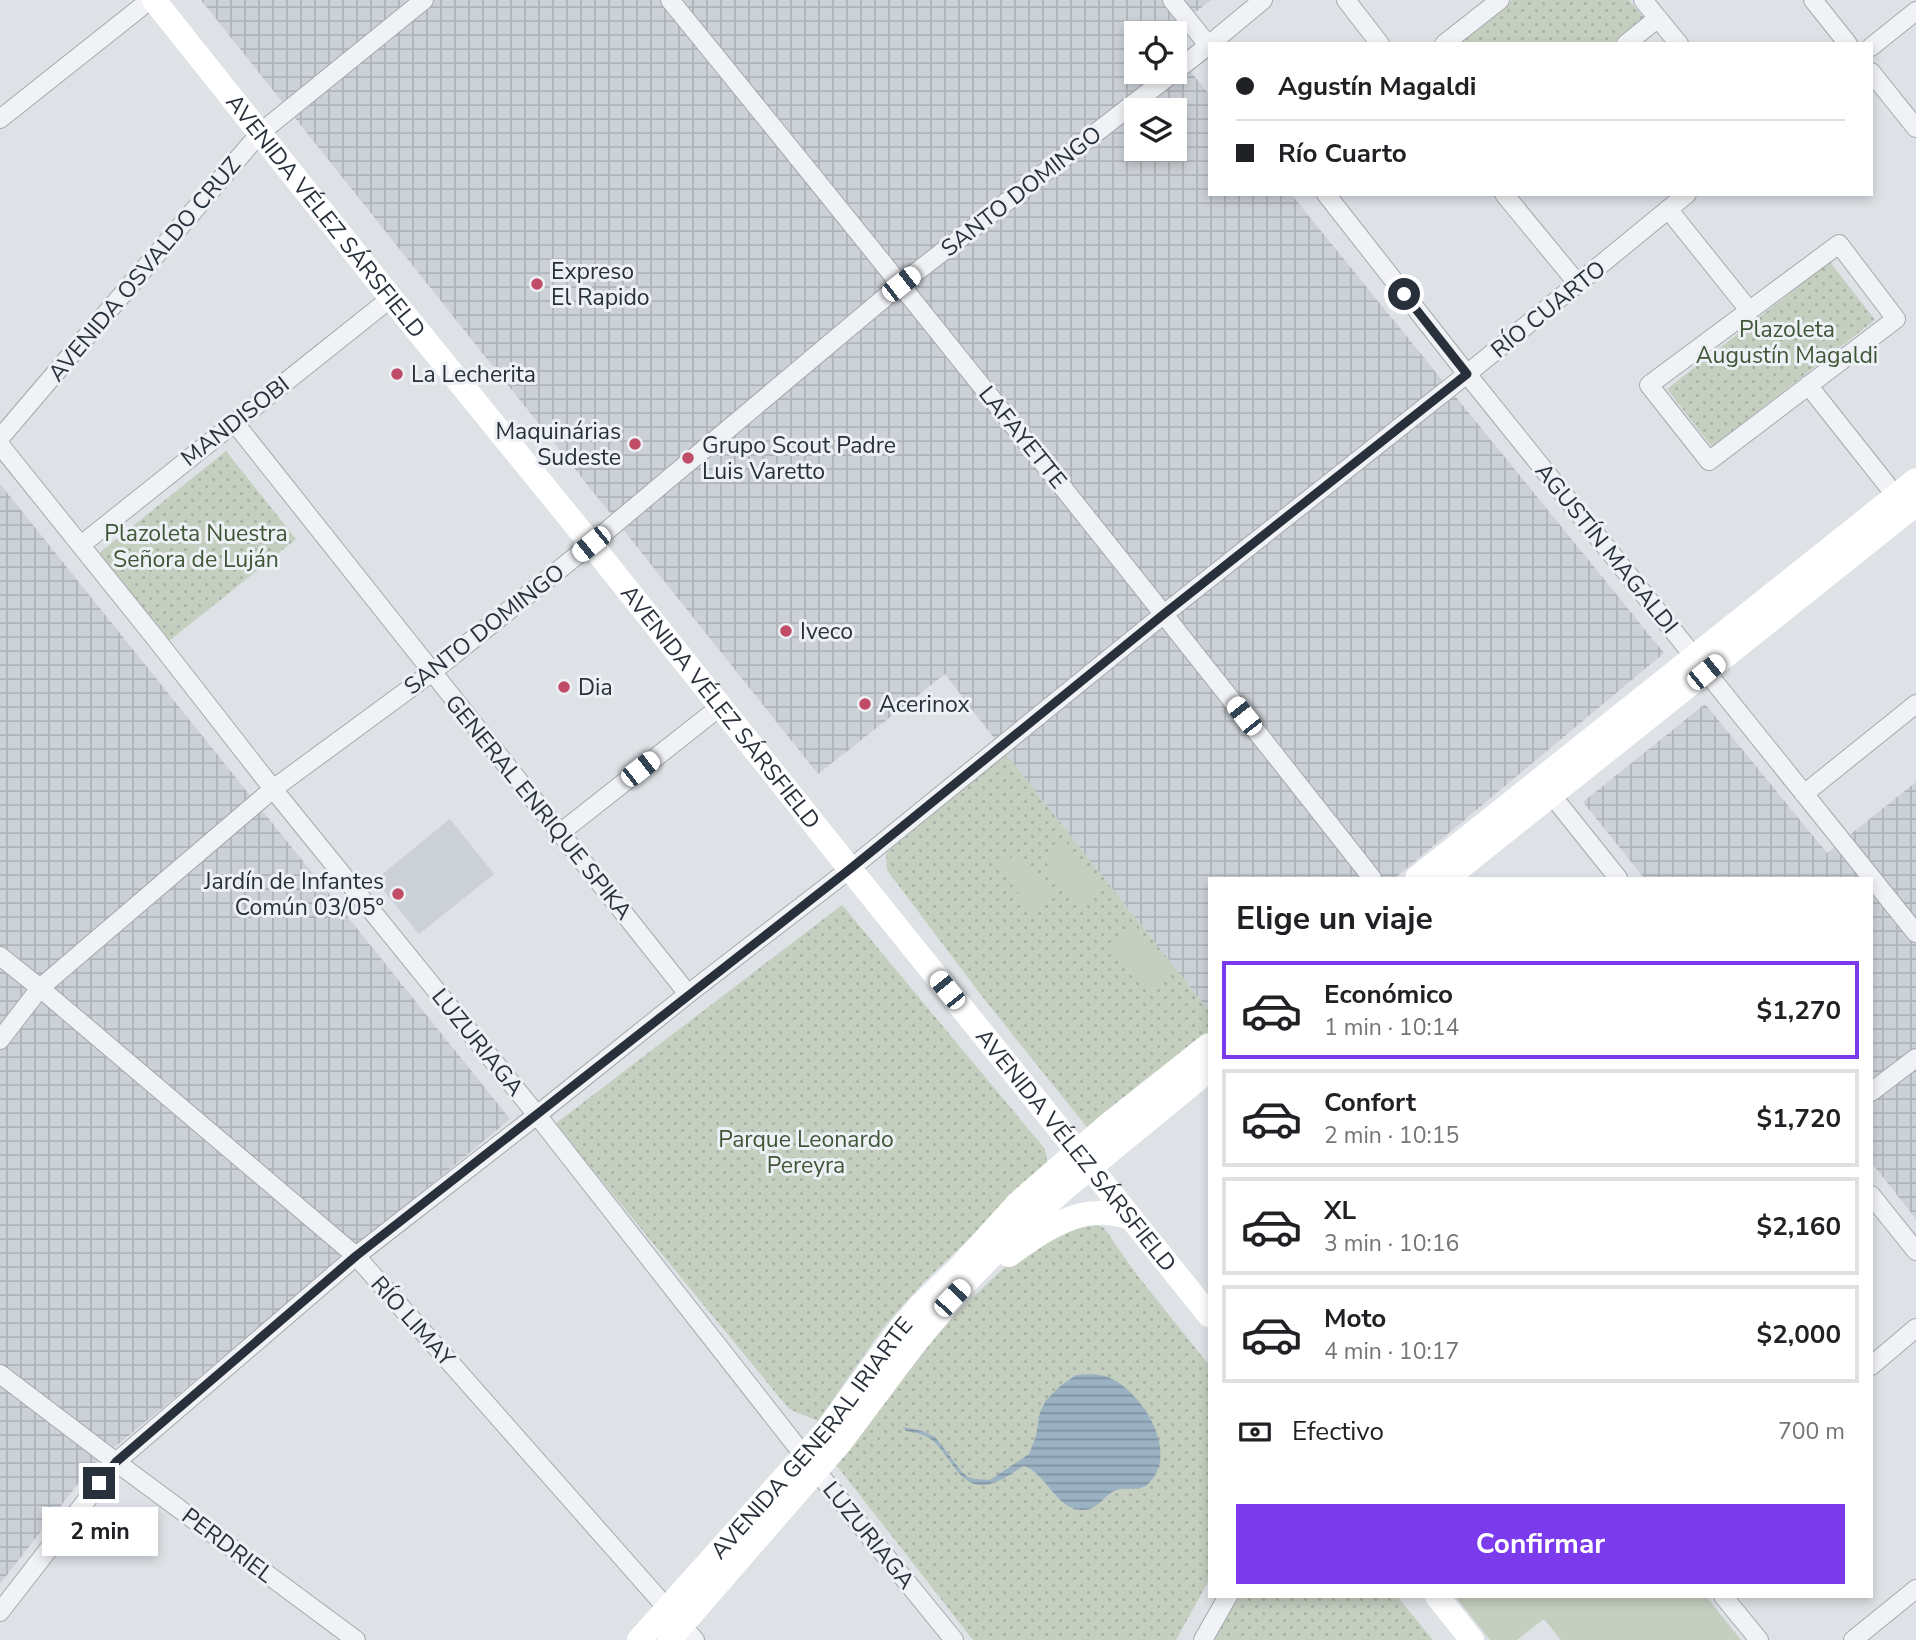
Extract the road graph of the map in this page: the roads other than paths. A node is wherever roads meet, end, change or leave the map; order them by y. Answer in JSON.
{"nodes":[{"id":1,"x":152,"y":0,"type":"edge"},
{"id":2,"x":424,"y":0,"type":"edge"},
{"id":3,"x":670,"y":0,"type":"edge"},
{"id":4,"x":1172,"y":0,"type":"edge"},
{"id":5,"x":1264,"y":0,"type":"edge"},
{"id":6,"x":1346,"y":0,"type":"edge"},
{"id":7,"x":1500,"y":0,"type":"edge"},
{"id":8,"x":1643,"y":0,"type":"edge"},
{"id":9,"x":1813,"y":0,"type":"edge"},
{"id":10,"x":1916,"y":11,"type":"edge"},
{"id":11,"x":1658,"y":19,"type":"junction"},
{"id":12,"x":1213,"y":42,"type":"edge"},
{"id":13,"x":1378,"y":42,"type":"edge"},
{"id":14,"x":1447,"y":42,"type":"edge"},
{"id":15,"x":1629,"y":42,"type":"edge"},
{"id":16,"x":1677,"y":42,"type":"edge"},
{"id":17,"x":1846,"y":42,"type":"edge"},
{"id":18,"x":1208,"y":44,"type":"edge"},
{"id":19,"x":1873,"y":45,"type":"edge"},
{"id":20,"x":1208,"y":46,"type":"edge"},
{"id":21,"x":1873,"y":74,"type":"edge"},
{"id":22,"x":0,"y":120,"type":"edge"},
{"id":23,"x":1916,"y":128,"type":"edge"},
{"id":24,"x":260,"y":133,"type":"junction"},
{"id":25,"x":1328,"y":196,"type":"edge"},
{"id":26,"x":1506,"y":196,"type":"edge"},
{"id":27,"x":1684,"y":196,"type":"edge"},
{"id":28,"x":1668,"y":209,"type":"junction"},
{"id":29,"x":901,"y":284,"type":"junction"},
{"id":30,"x":1578,"y":284,"type":"junction"},
{"id":31,"x":391,"y":298,"type":"junction"},
{"id":32,"x":1749,"y":310,"type":"junction"},
{"id":33,"x":1467,"y":374,"type":"junction"},
{"id":34,"x":1808,"y":385,"type":"junction"},
{"id":35,"x":234,"y":422,"type":"junction"},
{"id":36,"x":0,"y":439,"type":"edge"},
{"id":37,"x":0,"y":444,"type":"edge"},
{"id":38,"x":1916,"y":480,"type":"edge"},
{"id":39,"x":1906,"y":504,"type":"edge"},
{"id":40,"x":591,"y":544,"type":"junction"},
{"id":41,"x":81,"y":545,"type":"junction"},
{"id":42,"x":1164,"y":614,"type":"junction"},
{"id":43,"x":1700,"y":664,"type":"junction"},
{"id":44,"x":431,"y":673,"type":"junction"},
{"id":45,"x":1916,"y":704,"type":"edge"},
{"id":46,"x":720,"y":706,"type":"junction"},
{"id":47,"x":1545,"y":788,"type":"junction"},
{"id":48,"x":273,"y":789,"type":"junction"},
{"id":49,"x":1804,"y":794,"type":"junction"},
{"id":50,"x":560,"y":833,"type":"junction"},
{"id":51,"x":850,"y":869,"type":"junction"},
{"id":52,"x":1371,"y":877,"type":"edge"},
{"id":53,"x":1418,"y":877,"type":"edge"},
{"id":54,"x":1448,"y":877,"type":"edge"},
{"id":55,"x":1617,"y":877,"type":"edge"},
{"id":56,"x":1871,"y":877,"type":"edge"},
{"id":57,"x":1873,"y":880,"type":"edge"},
{"id":58,"x":1916,"y":933,"type":"edge"},
{"id":59,"x":0,"y":956,"type":"edge"},
{"id":60,"x":40,"y":988,"type":"junction"},
{"id":61,"x":688,"y":994,"type":"junction"},
{"id":62,"x":0,"y":1040,"type":"edge"},
{"id":63,"x":1208,"y":1046,"type":"edge"},
{"id":64,"x":1916,"y":1058,"type":"edge"},
{"id":65,"x":1208,"y":1071,"type":"edge"},
{"id":66,"x":1873,"y":1090,"type":"edge"},
{"id":67,"x":537,"y":1115,"type":"junction"},
{"id":68,"x":1084,"y":1159,"type":"junction"},
{"id":69,"x":1873,"y":1197,"type":"edge"},
{"id":70,"x":1131,"y":1218,"type":"junction"},
{"id":71,"x":1916,"y":1251,"type":"edge"},
{"id":72,"x":356,"y":1256,"type":"junction"},
{"id":73,"x":952,"y":1298,"type":"junction"},
{"id":74,"x":1208,"y":1314,"type":"edge"},
{"id":75,"x":1916,"y":1328,"type":"edge"},
{"id":76,"x":1873,"y":1364,"type":"edge"},
{"id":77,"x":0,"y":1374,"type":"edge"},
{"id":78,"x":116,"y":1462,"type":"junction"},
{"id":79,"x":810,"y":1464,"type":"junction"},
{"id":80,"x":1916,"y":1589,"type":"edge"},
{"id":81,"x":1227,"y":1598,"type":"edge"},
{"id":82,"x":1439,"y":1598,"type":"edge"},
{"id":83,"x":1725,"y":1598,"type":"edge"},
{"id":84,"x":0,"y":1612,"type":"edge"},
{"id":85,"x":679,"y":1628,"type":"edge"},
{"id":86,"x":356,"y":1640,"type":"edge"},
{"id":87,"x":639,"y":1640,"type":"edge"},
{"id":88,"x":954,"y":1640,"type":"edge"},
{"id":89,"x":1203,"y":1640,"type":"edge"},
{"id":90,"x":1472,"y":1640,"type":"edge"},
{"id":91,"x":1759,"y":1640,"type":"edge"},
{"id":92,"x":1853,"y":1640,"type":"edge"}],
"edges":[{"from":1,"to":22,"type":"street"},
{"from":1,"to":24,"type":"main road","name":"AVENIDA VÉLEZ SÁRSFIELD"},
{"from":2,"to":24,"type":"street","name":"AVENIDA OSVALDO CRUZ"},
{"from":3,"to":29,"type":"street","name":"LAFAYETTE"},
{"from":4,"to":18,"type":"street"},
{"from":5,"to":12,"type":"street","name":"SANTO DOMINGO"},
{"from":6,"to":13,"type":"street"},
{"from":7,"to":14,"type":"street"},
{"from":8,"to":11,"type":"street"},
{"from":9,"to":17,"type":"street"},
{"from":10,"to":19,"type":"street"},
{"from":11,"to":15,"type":"street"},
{"from":11,"to":16,"type":"street"},
{"from":20,"to":29,"type":"street","name":"SANTO DOMINGO"},
{"from":21,"to":23,"type":"street"},
{"from":24,"to":31,"type":"main road","name":"AVENIDA VÉLEZ SÁRSFIELD"},
{"from":24,"to":36,"type":"street","name":"AVENIDA OSVALDO CRUZ"},
{"from":25,"to":33,"type":"street","name":"AGUSTÍN MAGALDI"},
{"from":26,"to":30,"type":"street"},
{"from":27,"to":28,"type":"street","name":"RÍO CUARTO"},
{"from":28,"to":30,"type":"street","name":"RÍO CUARTO"},
{"from":28,"to":32,"type":"street"},
{"from":29,"to":40,"type":"street","name":"SANTO DOMINGO"},
{"from":29,"to":42,"type":"street","name":"LAFAYETTE"},
{"from":30,"to":33,"type":"street","name":"RÍO CUARTO"},
{"from":31,"to":35,"type":"street","name":"MANDISOBI"},
{"from":31,"to":40,"type":"main road","name":"AVENIDA VÉLEZ SÁRSFIELD"},
{"from":32,"to":34,"type":"street"},
{"from":32,"to":34,"type":"street"},
{"from":33,"to":42,"type":"street","name":"RÍO CUARTO"},
{"from":33,"to":43,"type":"street","name":"AGUSTÍN MAGALDI"},
{"from":34,"to":39,"type":"street"},
{"from":35,"to":41,"type":"street","name":"MANDISOBI"},
{"from":35,"to":44,"type":"street","name":"GENERAL ENRIQUE SPIKA"},
{"from":37,"to":41,"type":"street","name":"LUZURIAGA"},
{"from":38,"to":39,"type":"main road"},
{"from":39,"to":43,"type":"main road"},
{"from":40,"to":44,"type":"street","name":"SANTO DOMINGO"},
{"from":40,"to":46,"type":"main road","name":"AVENIDA VÉLEZ SÁRSFIELD"},
{"from":41,"to":48,"type":"street","name":"LUZURIAGA"},
{"from":42,"to":51,"type":"street","name":"RÍO CUARTO"},
{"from":42,"to":52,"type":"street","name":"LAFAYETTE"},
{"from":43,"to":47,"type":"main road"},
{"from":43,"to":49,"type":"street","name":"AGUSTÍN MAGALDI"},
{"from":44,"to":48,"type":"street","name":"SANTO DOMINGO"},
{"from":44,"to":50,"type":"street","name":"GENERAL ENRIQUE SPIKA"},
{"from":45,"to":49,"type":"street"},
{"from":46,"to":50,"type":"street"},
{"from":46,"to":51,"type":"main road","name":"AVENIDA VÉLEZ SÁRSFIELD"},
{"from":47,"to":53,"type":"main road"},
{"from":47,"to":54,"type":"main road"},
{"from":47,"to":55,"type":"street"},
{"from":48,"to":60,"type":"street","name":"SANTO DOMINGO"},
{"from":48,"to":67,"type":"street","name":"LUZURIAGA"},
{"from":49,"to":56,"type":"street","name":"AGUSTÍN MAGALDI"},
{"from":50,"to":61,"type":"street","name":"GENERAL ENRIQUE SPIKA"},
{"from":51,"to":61,"type":"street","name":"RÍO CUARTO"},
{"from":51,"to":68,"type":"main road","name":"AVENIDA VÉLEZ SÁRSFIELD"},
{"from":57,"to":58,"type":"street","name":"AGUSTÍN MAGALDI"},
{"from":59,"to":60,"type":"street","name":"RÍO LIMAY"},
{"from":60,"to":62,"type":"street","name":"SANTO DOMINGO"},
{"from":60,"to":72,"type":"street","name":"RÍO LIMAY"},
{"from":61,"to":67,"type":"street","name":"RÍO CUARTO"},
{"from":63,"to":68,"type":"main road","name":"AVENIDA GENERAL IRIARTE"},
{"from":64,"to":66,"type":"street"},
{"from":65,"to":68,"type":"main road","name":"AVENIDA GENERAL IRIARTE"},
{"from":67,"to":72,"type":"street","name":"RÍO CUARTO"},
{"from":67,"to":79,"type":"street","name":"LUZURIAGA"},
{"from":68,"to":70,"type":"main road","name":"AVENIDA VÉLEZ SÁRSFIELD"},
{"from":68,"to":73,"type":"main road","name":"AVENIDA GENERAL IRIARTE"},
{"from":68,"to":79,"type":"main road","name":"AVENIDA GENERAL IRIARTE"},
{"from":69,"to":71,"type":"street"},
{"from":70,"to":73,"type":"main road"},
{"from":70,"to":74,"type":"main road","name":"AVENIDA VÉLEZ SÁRSFIELD"},
{"from":72,"to":78,"type":"street","name":"RÍO CUARTO"},
{"from":72,"to":85,"type":"street","name":"RÍO LIMAY"},
{"from":73,"to":79,"type":"main road","name":"AVENIDA GENERAL IRIARTE"},
{"from":75,"to":76,"type":"street"},
{"from":77,"to":78,"type":"street","name":"PERDRIEL"},
{"from":78,"to":84,"type":"street","name":"RÍO CUARTO"},
{"from":78,"to":86,"type":"street","name":"PERDRIEL"},
{"from":79,"to":85,"type":"main road","name":"AVENIDA GENERAL IRIARTE"},
{"from":79,"to":88,"type":"street","name":"LUZURIAGA"},
{"from":80,"to":92,"type":"street"},
{"from":81,"to":89,"type":"street"},
{"from":82,"to":90,"type":"main road"},
{"from":83,"to":91,"type":"street"},
{"from":85,"to":87,"type":"main road","name":"AVENIDA GENERAL IRIARTE"}]}
